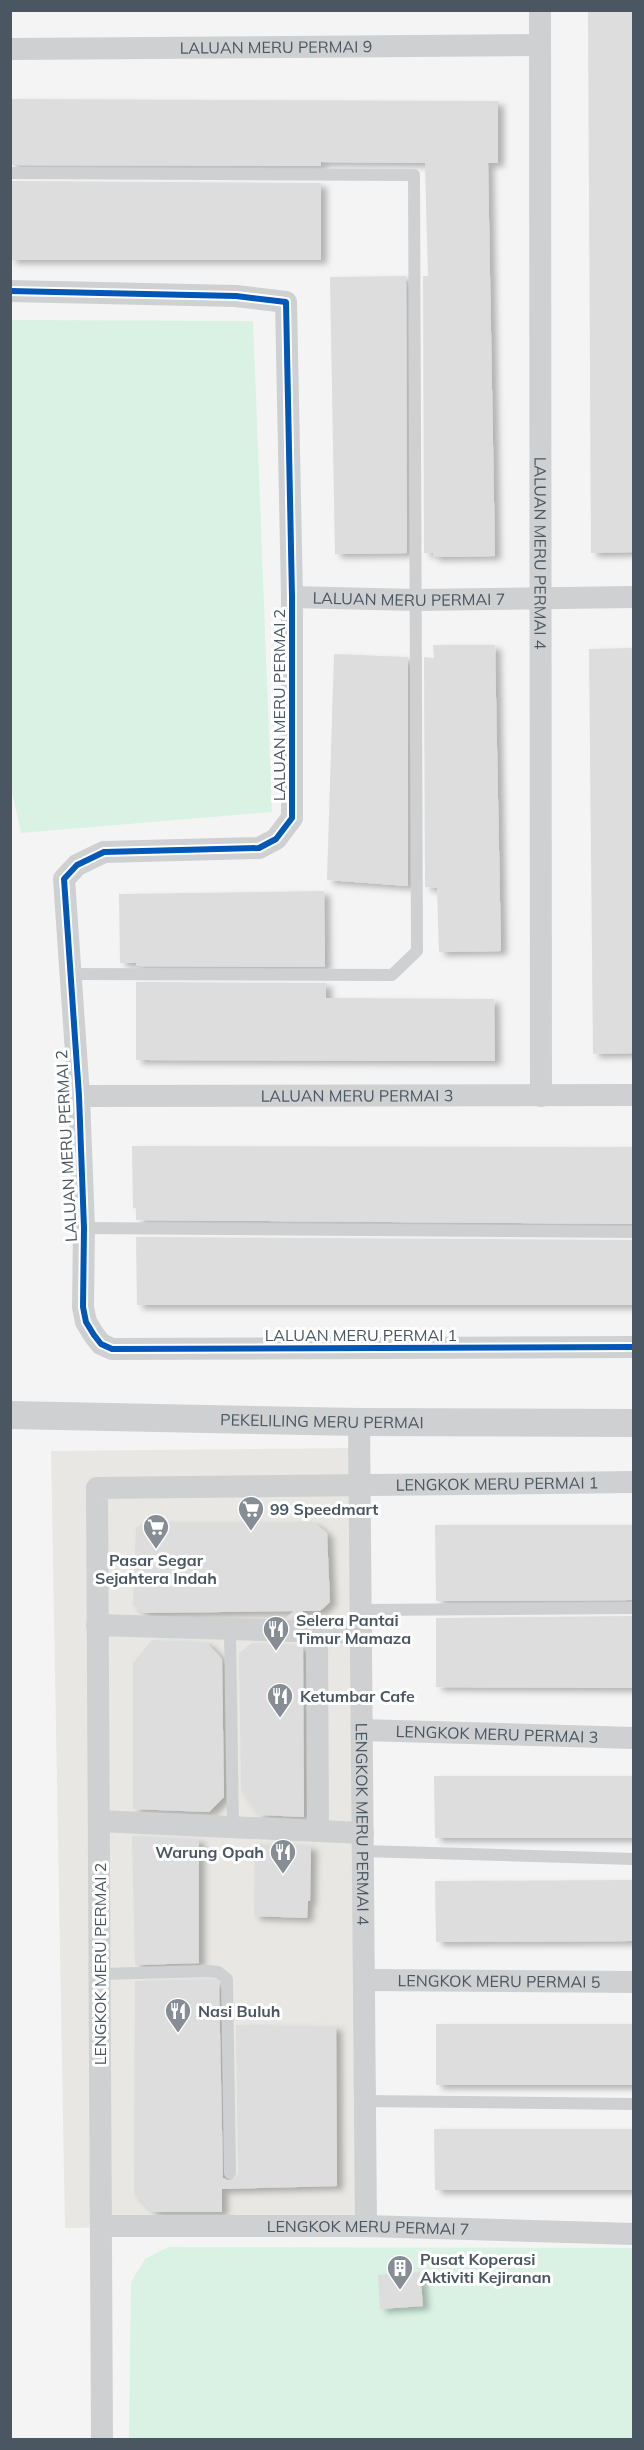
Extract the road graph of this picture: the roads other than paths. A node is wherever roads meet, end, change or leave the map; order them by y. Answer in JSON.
{"nodes":[{"id":1,"x":540,"y":10,"type":"edge"},
{"id":2,"x":539,"y":45,"type":"junction"},
{"id":3,"x":10,"y":49,"type":"edge"},
{"id":4,"x":10,"y":174,"type":"edge"},
{"id":5,"x":10,"y":291,"type":"edge"},
{"id":6,"x":292,"y":597,"type":"junction"},
{"id":7,"x":633,"y":597,"type":"edge"},
{"id":8,"x":540,"y":598,"type":"junction"},
{"id":9,"x":415,"y":600,"type":"junction"},
{"id":10,"x":69,"y":975,"type":"junction"},
{"id":11,"x":633,"y":1095,"type":"edge"},
{"id":12,"x":79,"y":1096,"type":"junction"},
{"id":13,"x":542,"y":1096,"type":"junction"},
{"id":14,"x":84,"y":1228,"type":"junction"},
{"id":15,"x":633,"y":1232,"type":"edge"},
{"id":16,"x":94,"y":1335,"type":"joint"},
{"id":17,"x":633,"y":1347,"type":"edge"},
{"id":18,"x":10,"y":1415,"type":"edge"},
{"id":19,"x":359,"y":1422,"type":"junction"},
{"id":20,"x":633,"y":1423,"type":"edge"},
{"id":21,"x":633,"y":1482,"type":"edge"},
{"id":22,"x":359,"y":1484,"type":"junction"},
{"id":23,"x":633,"y":1608,"type":"edge"},
{"id":24,"x":361,"y":1610,"type":"junction"},
{"id":25,"x":98,"y":1625,"type":"junction"},
{"id":26,"x":230,"y":1629,"type":"junction"},
{"id":27,"x":317,"y":1632,"type":"junction"},
{"id":28,"x":360,"y":1633,"type":"junction"},
{"id":29,"x":362,"y":1730,"type":"junction"},
{"id":30,"x":633,"y":1738,"type":"edge"},
{"id":31,"x":99,"y":1821,"type":"junction"},
{"id":32,"x":233,"y":1827,"type":"junction"},
{"id":33,"x":318,"y":1831,"type":"junction"},
{"id":34,"x":363,"y":1842,"type":"junction"},
{"id":35,"x":633,"y":1859,"type":"edge"},
{"id":36,"x":100,"y":1974,"type":"junction"},
{"id":37,"x":364,"y":1980,"type":"junction"},
{"id":38,"x":633,"y":1982,"type":"edge"},
{"id":39,"x":364,"y":2101,"type":"junction"},
{"id":40,"x":633,"y":2104,"type":"edge"},
{"id":41,"x":230,"y":2173,"type":"dead end"},
{"id":42,"x":102,"y":2226,"type":"junction"},
{"id":43,"x":366,"y":2226,"type":"junction"},
{"id":44,"x":633,"y":2234,"type":"edge"},
{"id":45,"x":102,"y":2439,"type":"edge"}],
"edges":[{"from":1,"to":2,"type":"street","name":"LALUAN MERU PERMAI 4"},
{"from":2,"to":3,"type":"street","name":"LALUAN MERU PERMAI 9"},
{"from":2,"to":8,"type":"street","name":"LALUAN MERU PERMAI 4"},
{"from":4,"to":9,"type":"lane"},
{"from":5,"to":6,"type":"street","name":"LALUAN MERU PERMAI 2"},
{"from":6,"to":9,"type":"street","name":"LALUAN MERU PERMAI 7"},
{"from":6,"to":10,"type":"street","name":"LALUAN MERU PERMAI 2"},
{"from":7,"to":8,"type":"street","name":"LALUAN MERU PERMAI 7"},
{"from":8,"to":9,"type":"street","name":"LALUAN MERU PERMAI 7"},
{"from":8,"to":13,"type":"street","name":"LALUAN MERU PERMAI 4"},
{"from":9,"to":10,"type":"lane"},
{"from":10,"to":12,"type":"street","name":"LALUAN MERU PERMAI 2"},
{"from":11,"to":13,"type":"street","name":"LALUAN MERU PERMAI 3"},
{"from":12,"to":13,"type":"street","name":"LALUAN MERU PERMAI 3"},
{"from":12,"to":14,"type":"street","name":"LALUAN MERU PERMAI 2"},
{"from":14,"to":15,"type":"lane"},
{"from":14,"to":16,"type":"street","name":"LALUAN MERU PERMAI 2"},
{"from":16,"to":17,"type":"street","name":"LALUAN MERU PERMAI 1"},
{"from":18,"to":19,"type":"street","name":"PEKELILING MERU PERMAI"},
{"from":19,"to":20,"type":"street","name":"PEKELILING MERU PERMAI"},
{"from":19,"to":22,"type":"street","name":"LENGKOK MERU PERMAI 4"},
{"from":21,"to":22,"type":"street","name":"LENGKOK MERU PERMAI 1"},
{"from":22,"to":24,"type":"street","name":"LENGKOK MERU PERMAI 4"},
{"from":22,"to":25,"type":"street","name":"LENGKOK MERU PERMAI 2"},
{"from":23,"to":24,"type":"lane"},
{"from":24,"to":28,"type":"street","name":"LENGKOK MERU PERMAI 4"},
{"from":25,"to":26,"type":"street"},
{"from":25,"to":31,"type":"street","name":"LENGKOK MERU PERMAI 2"},
{"from":26,"to":27,"type":"street"},
{"from":26,"to":32,"type":"lane"},
{"from":27,"to":28,"type":"street"},
{"from":27,"to":33,"type":"street"},
{"from":28,"to":29,"type":"street","name":"LENGKOK MERU PERMAI 4"},
{"from":29,"to":30,"type":"street","name":"LENGKOK MERU PERMAI 3"},
{"from":29,"to":34,"type":"street","name":"LENGKOK MERU PERMAI 4"},
{"from":31,"to":32,"type":"street"},
{"from":31,"to":36,"type":"street","name":"LENGKOK MERU PERMAI 2"},
{"from":32,"to":33,"type":"street"},
{"from":33,"to":34,"type":"street"},
{"from":34,"to":35,"type":"lane"},
{"from":34,"to":37,"type":"street","name":"LENGKOK MERU PERMAI 4"},
{"from":36,"to":41,"type":"lane"},
{"from":36,"to":42,"type":"street","name":"LENGKOK MERU PERMAI 2"},
{"from":37,"to":38,"type":"street","name":"LENGKOK MERU PERMAI 5"},
{"from":37,"to":39,"type":"street","name":"LENGKOK MERU PERMAI 4"},
{"from":39,"to":40,"type":"lane"},
{"from":39,"to":43,"type":"street","name":"LENGKOK MERU PERMAI 4"},
{"from":42,"to":43,"type":"street","name":"LENGKOK MERU PERMAI 7"},
{"from":42,"to":45,"type":"street","name":"LENGKOK MERU PERMAI 2"},
{"from":43,"to":44,"type":"street","name":"LENGKOK MERU PERMAI 7"}]}
